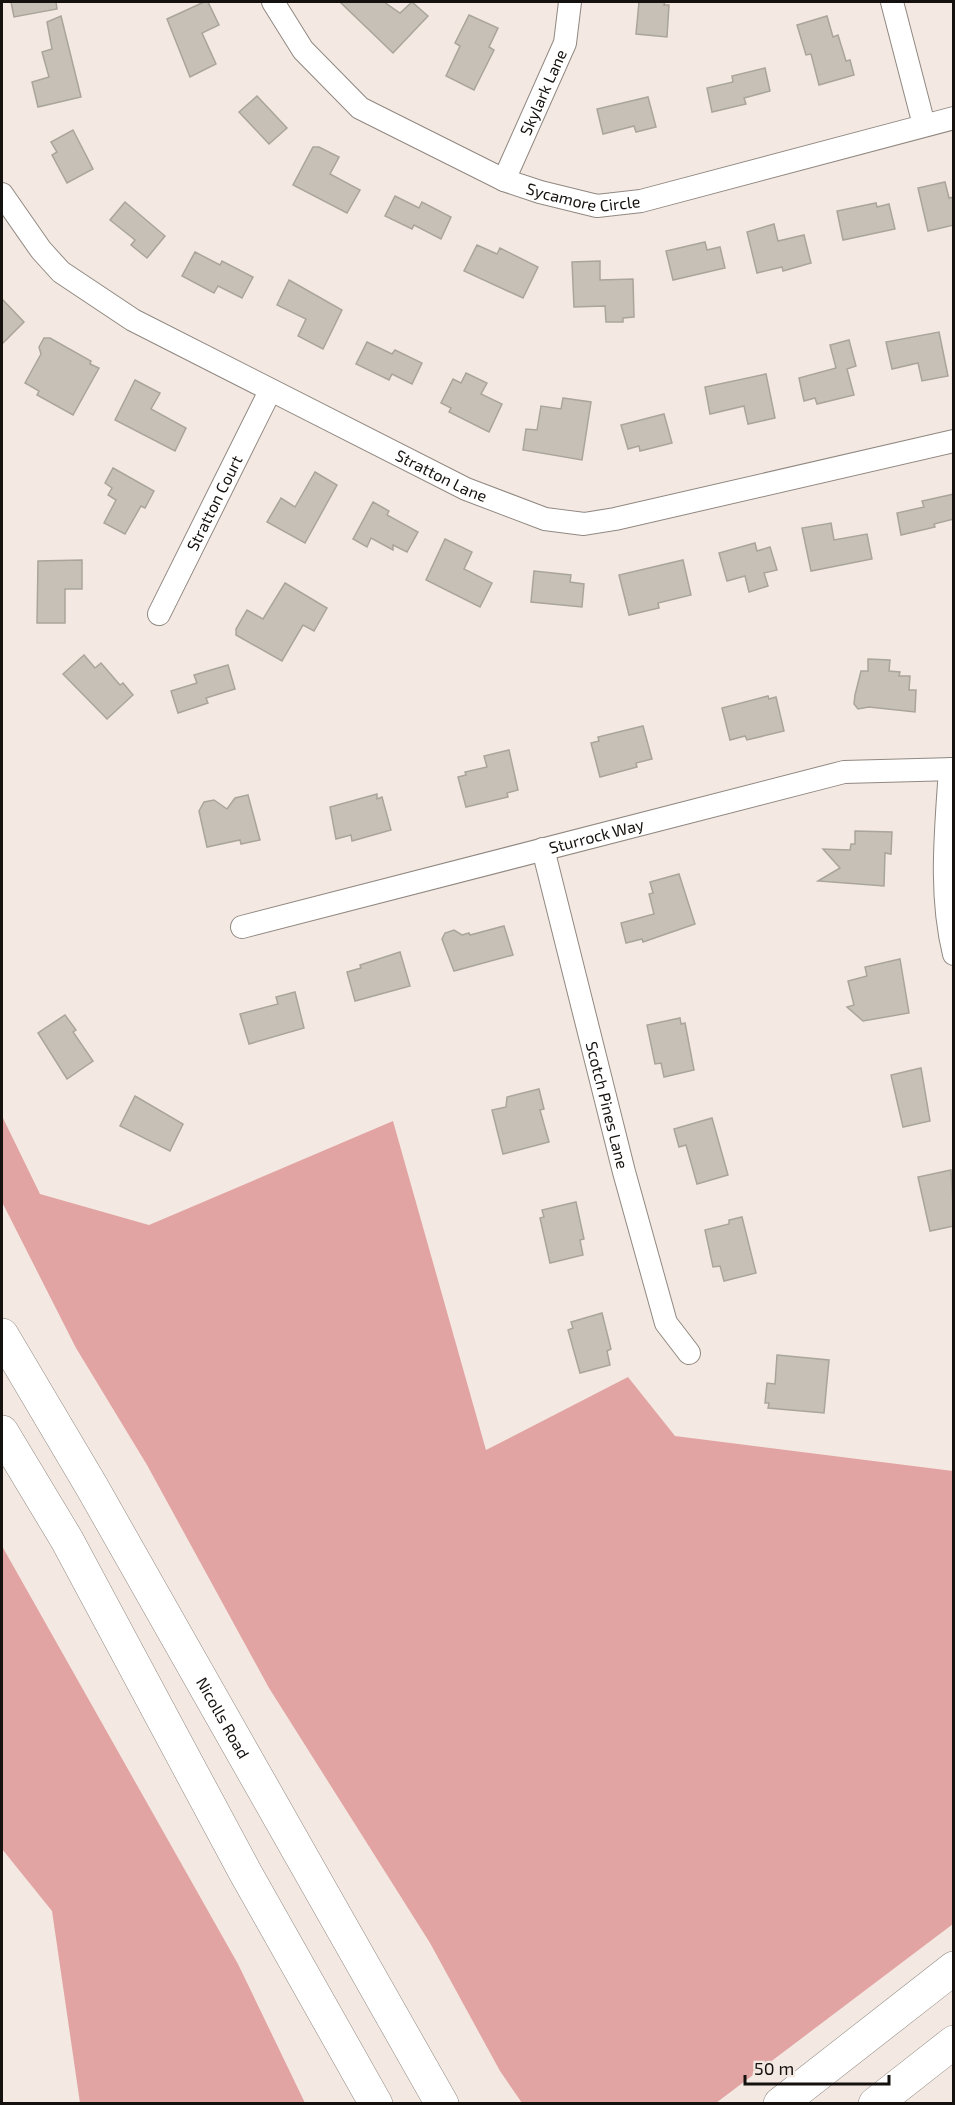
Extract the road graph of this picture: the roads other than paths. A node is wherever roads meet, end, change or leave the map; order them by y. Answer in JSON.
{"nodes":[{"id":1,"x":273,"y":2,"type":"edge"},
{"id":2,"x":570,"y":2,"type":"edge"},
{"id":3,"x":892,"y":2,"type":"edge"},
{"id":4,"x":954,"y":118,"type":"edge"},
{"id":5,"x":924,"y":125,"type":"junction"},
{"id":6,"x":504,"y":180,"type":"junction"},
{"id":7,"x":2,"y":194,"type":"edge"},
{"id":8,"x":270,"y":391,"type":"junction"},
{"id":9,"x":954,"y":441,"type":"edge"},
{"id":10,"x":159,"y":614,"type":"dead end"},
{"id":11,"x":952,"y":769,"type":"edge"},
{"id":12,"x":543,"y":849,"type":"junction"},
{"id":13,"x":242,"y":927,"type":"dead end"},
{"id":14,"x":954,"y":954,"type":"edge"},
{"id":15,"x":2,"y":1335,"type":"edge"},
{"id":16,"x":689,"y":1353,"type":"dead end"},
{"id":17,"x":2,"y":1432,"type":"edge"},
{"id":18,"x":954,"y":1968,"type":"edge"},
{"id":19,"x":954,"y":2042,"type":"edge"},
{"id":20,"x":414,"y":2056,"type":"junction"},
{"id":21,"x":784,"y":2099,"type":"edge"},
{"id":22,"x":376,"y":2103,"type":"edge"},
{"id":23,"x":442,"y":2103,"type":"edge"},
{"id":24,"x":456,"y":2103,"type":"edge"},
{"id":25,"x":875,"y":2103,"type":"edge"}],
"edges":[{"from":1,"to":6,"type":"street","name":"Sycamore Circle"},
{"from":2,"to":6,"type":"street","name":"Skylark Lane"},
{"from":3,"to":5,"type":"street"},
{"from":4,"to":5,"type":"street","name":"Sycamore Circle"},
{"from":5,"to":6,"type":"street","name":"Sycamore Circle"},
{"from":7,"to":8,"type":"street","name":"Stratton Lane"},
{"from":8,"to":9,"type":"street","name":"Stratton Lane"},
{"from":8,"to":10,"type":"street","name":"Stratton Court"},
{"from":11,"to":12,"type":"street","name":"Sturrock Way"},
{"from":11,"to":14,"type":"street"},
{"from":12,"to":13,"type":"street","name":"Sturrock Way"},
{"from":12,"to":16,"type":"street","name":"Scotch Pines Lane"},
{"from":15,"to":20,"type":"highway","name":"Nicolls Road"},
{"from":17,"to":22,"type":"highway"},
{"from":18,"to":21,"type":"highway"},
{"from":19,"to":25,"type":"highway"},
{"from":20,"to":23,"type":"highway","name":"Nicolls Road"},
{"from":20,"to":24,"type":"highway"}]}
